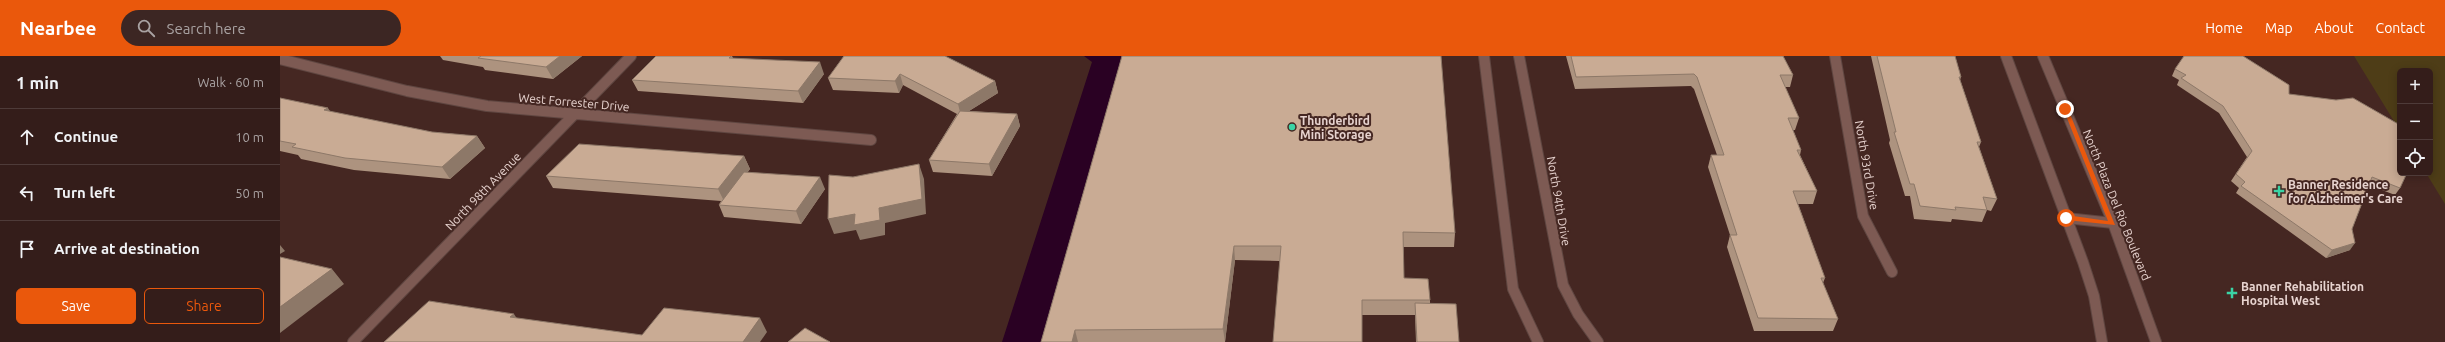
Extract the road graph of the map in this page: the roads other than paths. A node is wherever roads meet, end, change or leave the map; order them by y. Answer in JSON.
{"nodes":[{"id":1,"x":631,"y":56,"type":"edge"},
{"id":2,"x":1484,"y":56,"type":"edge"},
{"id":3,"x":1519,"y":56,"type":"edge"},
{"id":4,"x":1834,"y":56,"type":"edge"},
{"id":5,"x":2006,"y":56,"type":"edge"},
{"id":6,"x":2043,"y":56,"type":"edge"},
{"id":7,"x":280,"y":59,"type":"edge"},
{"id":8,"x":574,"y":115,"type":"junction"},
{"id":9,"x":871,"y":140,"type":"dead end"},
{"id":10,"x":2066,"y":218,"type":"junction"},
{"id":11,"x":2113,"y":223,"type":"junction"},
{"id":12,"x":1892,"y":272,"type":"dead end"},
{"id":13,"x":352,"y":342,"type":"edge"},
{"id":14,"x":1538,"y":342,"type":"edge"},
{"id":15,"x":1598,"y":342,"type":"edge"},
{"id":16,"x":2102,"y":342,"type":"edge"},
{"id":17,"x":2156,"y":342,"type":"edge"}],
"edges":[{"from":1,"to":8,"type":"street","name":"North 98th Avenue"},
{"from":2,"to":14,"type":"street"},
{"from":3,"to":15,"type":"street","name":"North 94th Drive"},
{"from":4,"to":12,"type":"street","name":"North 93rd Drive"},
{"from":5,"to":10,"type":"street"},
{"from":6,"to":11,"type":"street","name":"North Plaza Del Rio Boulevard"},
{"from":7,"to":8,"type":"street","name":"West Forrester Drive"},
{"from":8,"to":9,"type":"street","name":"West Forrester Drive"},
{"from":8,"to":13,"type":"street","name":"North 98th Avenue"},
{"from":10,"to":11,"type":"street"},
{"from":10,"to":16,"type":"street"},
{"from":11,"to":17,"type":"street","name":"North Plaza Del Rio Boulevard"}]}
